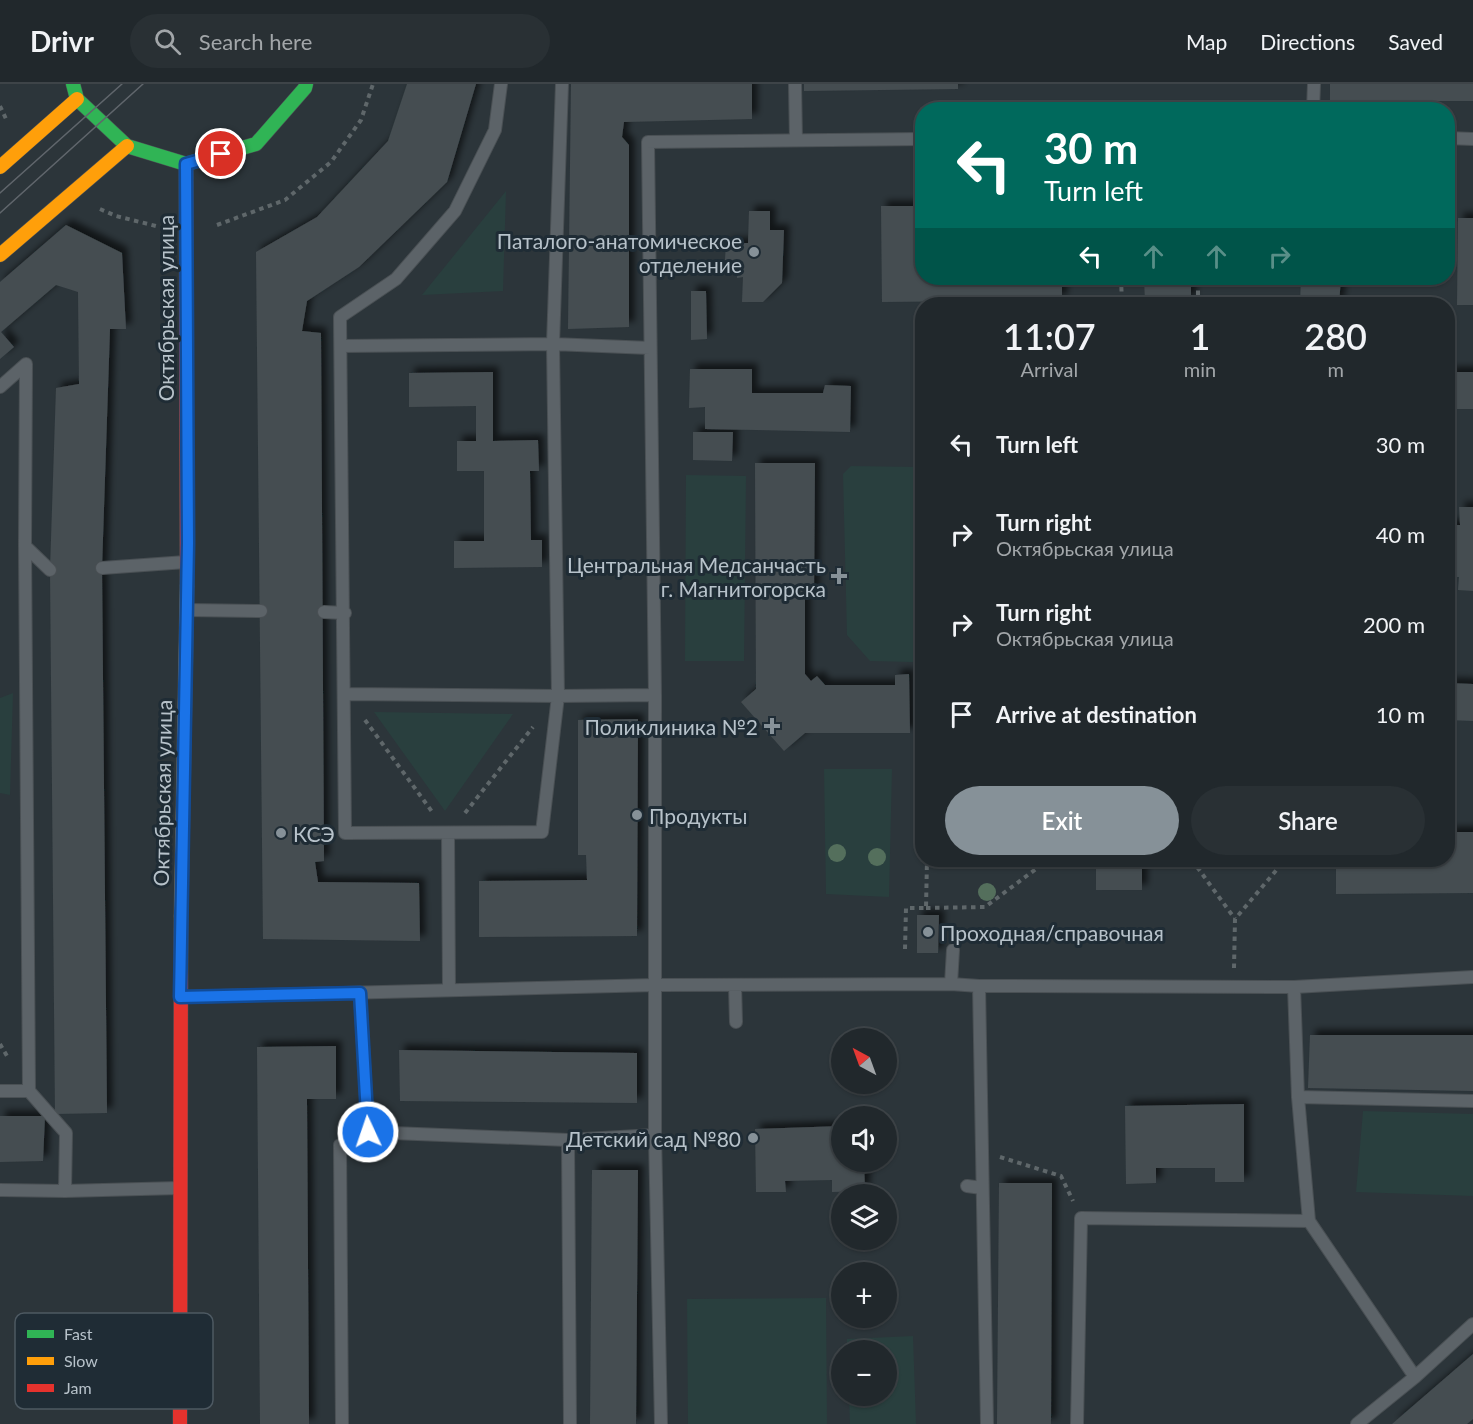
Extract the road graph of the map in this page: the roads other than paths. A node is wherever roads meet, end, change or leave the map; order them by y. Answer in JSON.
{"nodes":[{"id":1,"x":73,"y":84,"type":"edge"},
{"id":2,"x":306,"y":84,"type":"edge"},
{"id":3,"x":501,"y":84,"type":"edge"},
{"id":4,"x":562,"y":84,"type":"edge"},
{"id":5,"x":795,"y":84,"type":"edge"},
{"id":6,"x":1314,"y":84,"type":"edge"},
{"id":7,"x":77,"y":99,"type":"junction"},
{"id":8,"x":1313,"y":102,"type":"edge"},
{"id":9,"x":1455,"y":138,"type":"edge"},
{"id":10,"x":915,"y":139,"type":"edge"},
{"id":11,"x":1473,"y":139,"type":"edge"},
{"id":12,"x":796,"y":140,"type":"junction"},
{"id":13,"x":127,"y":146,"type":"junction"},
{"id":14,"x":186,"y":164,"type":"junction"},
{"id":15,"x":0,"y":167,"type":"edge"},
{"id":16,"x":0,"y":255,"type":"edge"},
{"id":17,"x":553,"y":344,"type":"junction"},
{"id":18,"x":341,"y":346,"type":"junction"},
{"id":19,"x":650,"y":348,"type":"junction"},
{"id":20,"x":0,"y":387,"type":"edge"},
{"id":21,"x":25,"y":546,"type":"junction"},
{"id":22,"x":187,"y":562,"type":"junction"},
{"id":23,"x":102,"y":568,"type":"dead end"},
{"id":24,"x":50,"y":570,"type":"dead end"},
{"id":25,"x":186,"y":610,"type":"junction"},
{"id":26,"x":261,"y":611,"type":"dead end"},
{"id":27,"x":324,"y":612,"type":"dead end"},
{"id":28,"x":345,"y":613,"type":"junction"},
{"id":29,"x":345,"y":694,"type":"junction"},
{"id":30,"x":655,"y":695,"type":"junction"},
{"id":31,"x":558,"y":696,"type":"junction"},
{"id":32,"x":448,"y":834,"type":"junction"},
{"id":33,"x":953,"y":950,"type":"dead end"},
{"id":34,"x":1473,"y":977,"type":"edge"},
{"id":35,"x":655,"y":984,"type":"junction"},
{"id":36,"x":951,"y":984,"type":"junction"},
{"id":37,"x":735,"y":985,"type":"junction"},
{"id":38,"x":979,"y":986,"type":"junction"},
{"id":39,"x":1294,"y":987,"type":"junction"},
{"id":40,"x":449,"y":990,"type":"junction"},
{"id":41,"x":360,"y":993,"type":"junction"},
{"id":42,"x":180,"y":997,"type":"junction"},
{"id":43,"x":736,"y":1022,"type":"dead end"},
{"id":44,"x":0,"y":1091,"type":"edge"},
{"id":45,"x":29,"y":1091,"type":"junction"},
{"id":46,"x":1298,"y":1097,"type":"junction"},
{"id":47,"x":1473,"y":1101,"type":"edge"},
{"id":48,"x":368,"y":1132,"type":"junction"},
{"id":49,"x":655,"y":1135,"type":"junction"},
{"id":50,"x":568,"y":1140,"type":"junction"},
{"id":51,"x":967,"y":1186,"type":"dead end"},
{"id":52,"x":180,"y":1188,"type":"junction"},
{"id":53,"x":982,"y":1188,"type":"junction"},
{"id":54,"x":0,"y":1190,"type":"edge"},
{"id":55,"x":65,"y":1191,"type":"junction"},
{"id":56,"x":1309,"y":1221,"type":"junction"},
{"id":57,"x":180,"y":1313,"type":"edge"},
{"id":58,"x":1473,"y":1324,"type":"edge"},
{"id":59,"x":1414,"y":1377,"type":"junction"},
{"id":60,"x":342,"y":1424,"type":"edge"},
{"id":61,"x":570,"y":1424,"type":"edge"},
{"id":62,"x":661,"y":1424,"type":"edge"},
{"id":63,"x":987,"y":1424,"type":"edge"},
{"id":64,"x":1077,"y":1424,"type":"edge"},
{"id":65,"x":1357,"y":1424,"type":"edge"}],
"edges":[{"from":1,"to":7,"type":"main road"},
{"from":2,"to":14,"type":"main road"},
{"from":3,"to":18,"type":"lane"},
{"from":4,"to":17,"type":"lane"},
{"from":5,"to":12,"type":"lane"},
{"from":6,"to":8,"type":"lane"},
{"from":7,"to":13,"type":"main road"},
{"from":7,"to":15,"type":"main road"},
{"from":9,"to":11,"type":"lane"},
{"from":10,"to":12,"type":"lane"},
{"from":12,"to":19,"type":"lane"},
{"from":13,"to":14,"type":"main road"},
{"from":13,"to":16,"type":"main road"},
{"from":14,"to":22,"type":"main road","name":"Октябрьская улица"},
{"from":17,"to":18,"type":"lane"},
{"from":17,"to":19,"type":"lane"},
{"from":17,"to":31,"type":"lane"},
{"from":18,"to":28,"type":"lane"},
{"from":19,"to":30,"type":"lane"},
{"from":20,"to":21,"type":"lane"},
{"from":21,"to":24,"type":"lane"},
{"from":21,"to":45,"type":"lane"},
{"from":22,"to":23,"type":"lane"},
{"from":22,"to":25,"type":"main road","name":"Октябрьская улица"},
{"from":25,"to":26,"type":"lane"},
{"from":25,"to":42,"type":"main road","name":"Октябрьская улица"},
{"from":27,"to":28,"type":"lane"},
{"from":28,"to":29,"type":"lane"},
{"from":29,"to":31,"type":"lane"},
{"from":29,"to":32,"type":"lane"},
{"from":30,"to":31,"type":"lane"},
{"from":30,"to":35,"type":"lane"},
{"from":31,"to":32,"type":"lane"},
{"from":32,"to":40,"type":"lane"},
{"from":33,"to":36,"type":"lane"},
{"from":34,"to":39,"type":"lane"},
{"from":35,"to":37,"type":"lane"},
{"from":35,"to":40,"type":"lane"},
{"from":35,"to":49,"type":"lane"},
{"from":36,"to":37,"type":"lane"},
{"from":36,"to":38,"type":"lane"},
{"from":37,"to":43,"type":"lane"},
{"from":38,"to":39,"type":"lane"},
{"from":38,"to":53,"type":"lane"},
{"from":39,"to":46,"type":"lane"},
{"from":40,"to":41,"type":"lane"},
{"from":41,"to":42,"type":"lane"},
{"from":41,"to":48,"type":"lane"},
{"from":42,"to":52,"type":"main road","name":"Октябрьская улица"},
{"from":44,"to":45,"type":"lane"},
{"from":45,"to":55,"type":"lane"},
{"from":46,"to":47,"type":"lane"},
{"from":46,"to":56,"type":"lane"},
{"from":48,"to":50,"type":"lane"},
{"from":48,"to":60,"type":"lane"},
{"from":49,"to":50,"type":"lane"},
{"from":49,"to":62,"type":"lane"},
{"from":50,"to":61,"type":"lane"},
{"from":51,"to":53,"type":"lane"},
{"from":52,"to":55,"type":"lane"},
{"from":52,"to":57,"type":"main road","name":"Октябрьская улица"},
{"from":53,"to":63,"type":"lane"},
{"from":54,"to":55,"type":"lane"},
{"from":56,"to":59,"type":"lane"},
{"from":56,"to":64,"type":"lane"},
{"from":58,"to":59,"type":"lane"},
{"from":59,"to":65,"type":"lane"}]}
